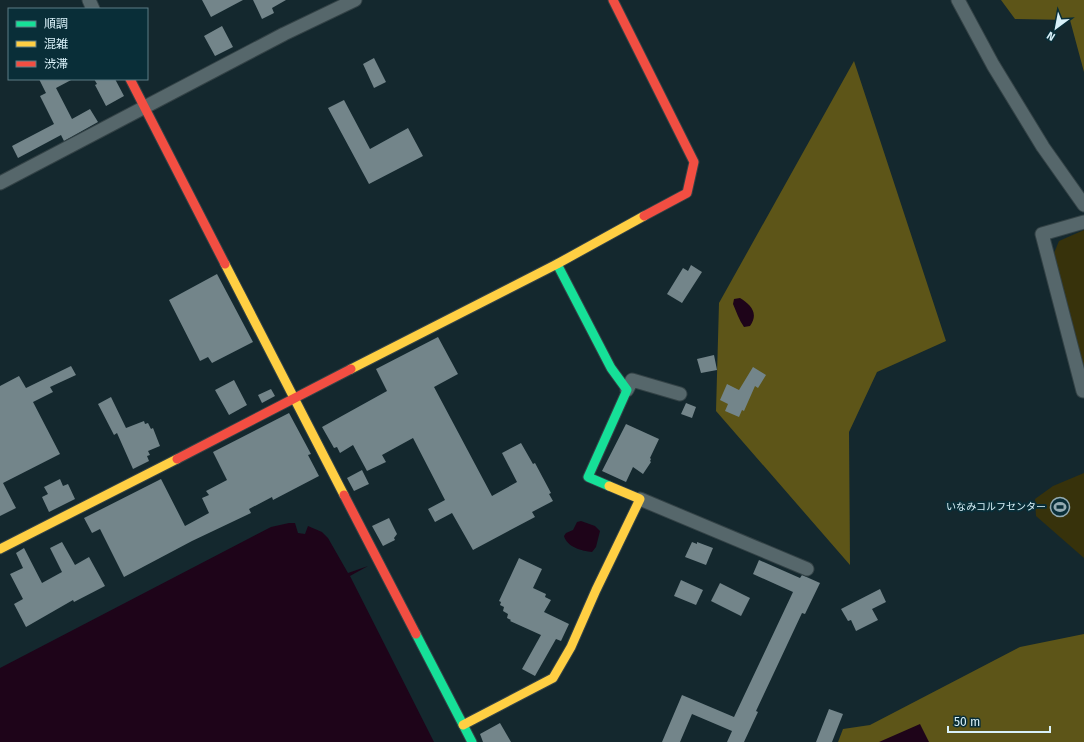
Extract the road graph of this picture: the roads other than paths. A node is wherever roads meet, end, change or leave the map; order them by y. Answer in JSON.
{"nodes":[{"id":1,"x":355,"y":0,"type":"edge"},
{"id":2,"x":613,"y":0,"type":"edge"},
{"id":3,"x":958,"y":0,"type":"edge"},
{"id":4,"x":131,"y":80,"type":"edge"},
{"id":5,"x":145,"y":108,"type":"junction"},
{"id":6,"x":0,"y":183,"type":"edge"},
{"id":7,"x":1084,"y":205,"type":"edge"},
{"id":8,"x":1084,"y":222,"type":"edge"},
{"id":9,"x":557,"y":264,"type":"junction"},
{"id":10,"x":627,"y":390,"type":"junction"},
{"id":11,"x":1083,"y":391,"type":"edge"},
{"id":12,"x":680,"y":394,"type":"dead end"},
{"id":13,"x":294,"y":399,"type":"junction"},
{"id":14,"x":640,"y":499,"type":"junction"},
{"id":15,"x":0,"y":550,"type":"edge"},
{"id":16,"x":807,"y":569,"type":"dead end"},
{"id":17,"x":463,"y":725,"type":"junction"},
{"id":18,"x":472,"y":742,"type":"edge"}],
"edges":[{"from":1,"to":5,"type":"street"},
{"from":2,"to":9,"type":"street"},
{"from":3,"to":7,"type":"street"},
{"from":4,"to":5,"type":"street"},
{"from":5,"to":6,"type":"street"},
{"from":5,"to":13,"type":"street"},
{"from":8,"to":11,"type":"street"},
{"from":9,"to":10,"type":"street"},
{"from":9,"to":13,"type":"street"},
{"from":10,"to":12,"type":"street"},
{"from":10,"to":14,"type":"street"},
{"from":13,"to":15,"type":"street"},
{"from":13,"to":17,"type":"street"},
{"from":14,"to":16,"type":"street"},
{"from":14,"to":17,"type":"street"},
{"from":17,"to":18,"type":"street"}]}
